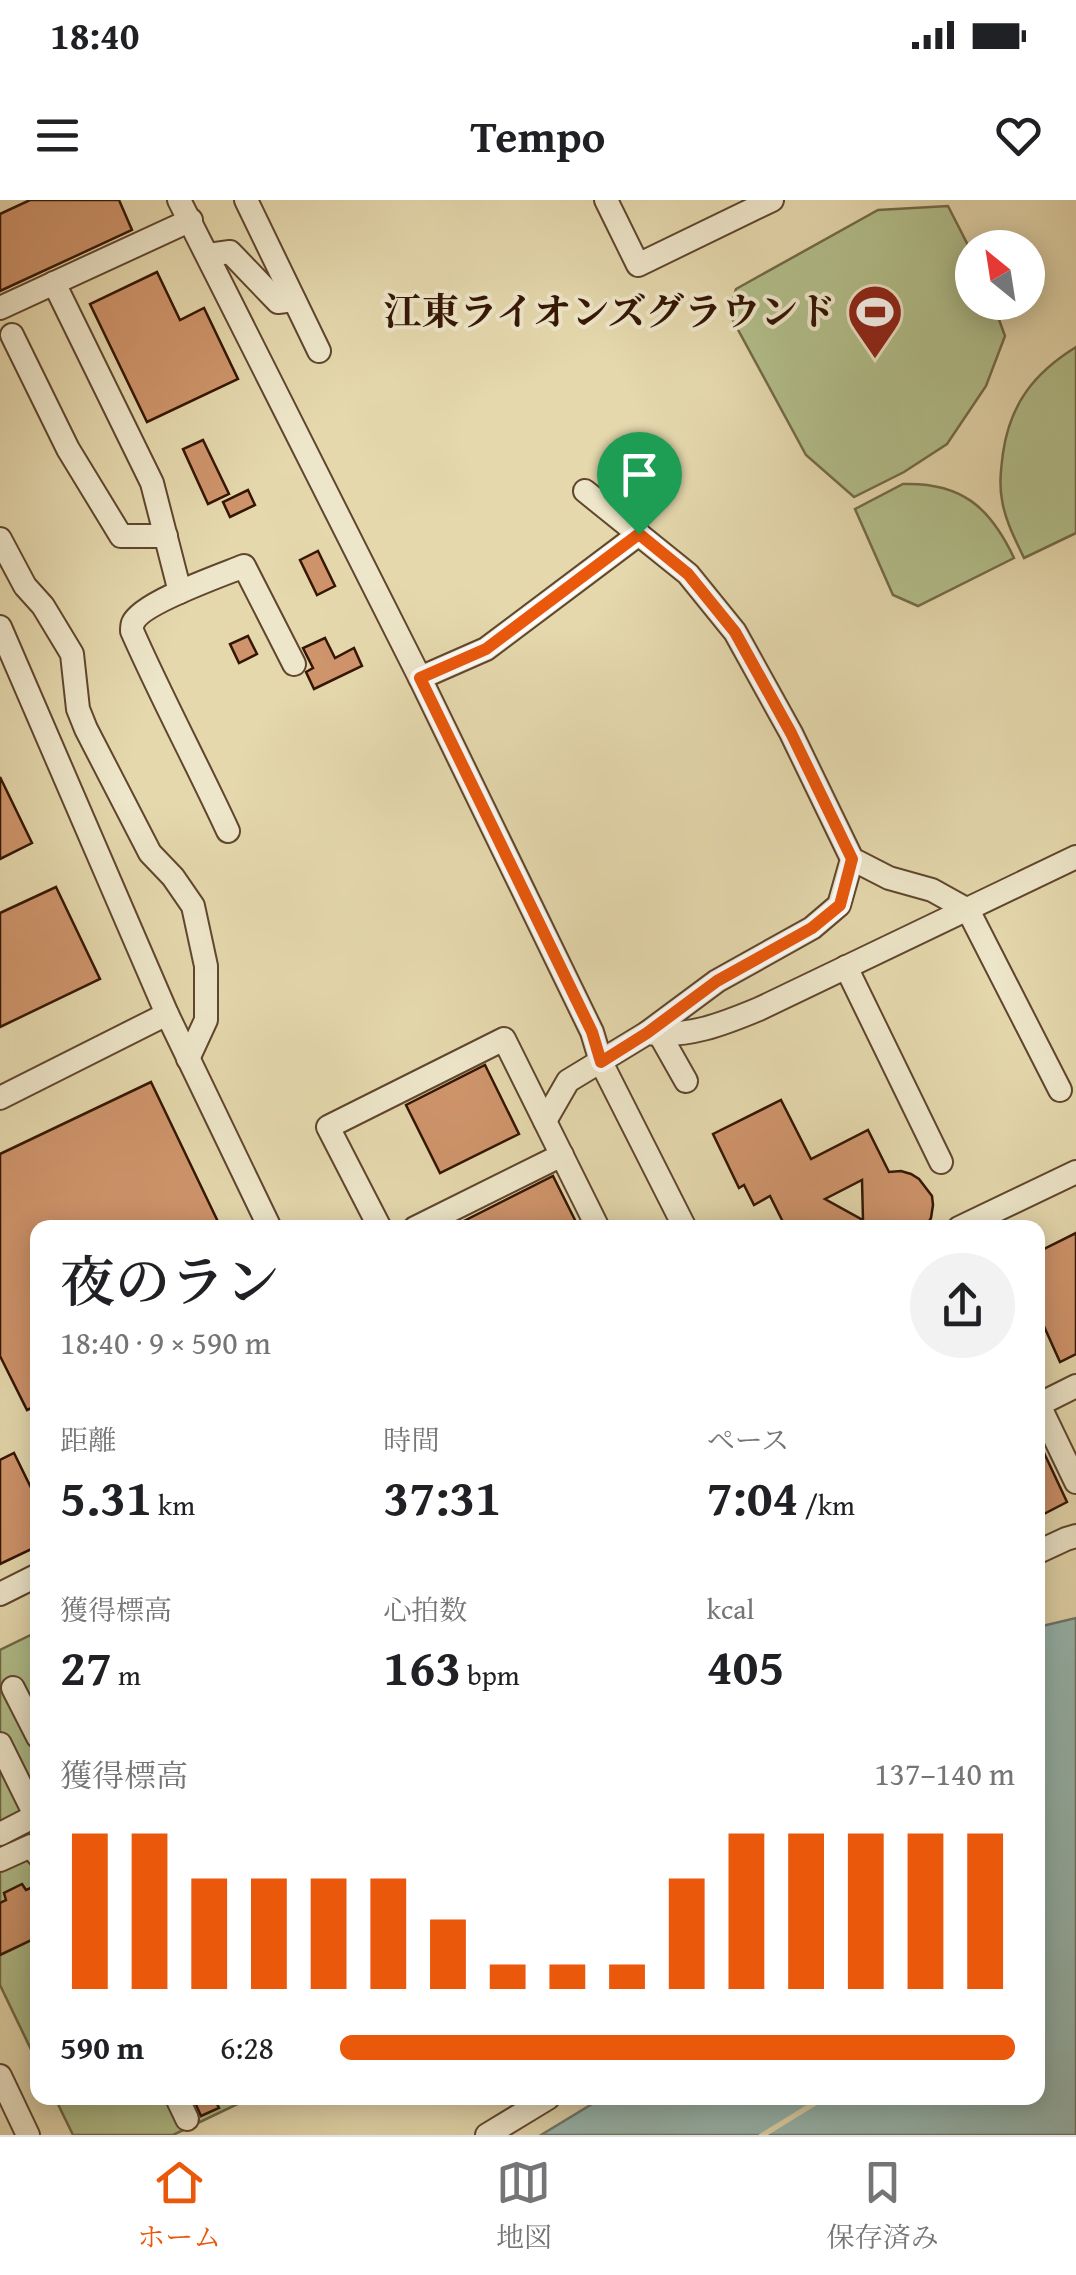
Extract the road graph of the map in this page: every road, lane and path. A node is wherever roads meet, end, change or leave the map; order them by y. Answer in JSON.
{"nodes":[{"id":1,"x":246,"y":200,"type":"edge"},
{"id":2,"x":606,"y":200,"type":"edge"},
{"id":3,"x":772,"y":200,"type":"edge"},
{"id":4,"x":185,"y":210,"type":"edge"},
{"id":5,"x":208,"y":254,"type":"junction"},
{"id":6,"x":54,"y":283,"type":"junction"},
{"id":7,"x":294,"y":300,"type":"junction"},
{"id":8,"x":0,"y":308,"type":"edge"},
{"id":9,"x":12,"y":335,"type":"dead end"},
{"id":10,"x":319,"y":351,"type":"dead end"},
{"id":11,"x":586,"y":491,"type":"dead end"},
{"id":12,"x":639,"y":534,"type":"junction"},
{"id":13,"x":166,"y":536,"type":"junction"},
{"id":14,"x":0,"y":539,"type":"edge"},
{"id":15,"x":6,"y":566,"type":"edge"},
{"id":16,"x":180,"y":592,"type":"junction"},
{"id":17,"x":0,"y":628,"type":"edge"},
{"id":18,"x":294,"y":664,"type":"dead end"},
{"id":19,"x":420,"y":678,"type":"junction"},
{"id":20,"x":228,"y":831,"type":"dead end"},
{"id":21,"x":1076,"y":857,"type":"edge"},
{"id":22,"x":852,"y":859,"type":"junction"},
{"id":23,"x":968,"y":910,"type":"junction"},
{"id":24,"x":846,"y":967,"type":"junction"},
{"id":25,"x":167,"y":1014,"type":"junction"},
{"id":26,"x":653,"y":1034,"type":"junction"},
{"id":27,"x":188,"y":1059,"type":"junction"},
{"id":28,"x":601,"y":1062,"type":"junction"},
{"id":29,"x":686,"y":1081,"type":"dead end"},
{"id":30,"x":1060,"y":1090,"type":"dead end"},
{"id":31,"x":0,"y":1098,"type":"edge"},
{"id":32,"x":544,"y":1121,"type":"junction"},
{"id":33,"x":562,"y":1156,"type":"junction"},
{"id":34,"x":941,"y":1162,"type":"dead end"},
{"id":35,"x":1076,"y":1172,"type":"edge"},
{"id":36,"x":266,"y":1220,"type":"edge"},
{"id":37,"x":376,"y":1220,"type":"edge"},
{"id":38,"x":431,"y":1220,"type":"edge"},
{"id":39,"x":594,"y":1220,"type":"edge"},
{"id":40,"x":681,"y":1220,"type":"edge"},
{"id":41,"x":976,"y":1220,"type":"edge"},
{"id":42,"x":1076,"y":1386,"type":"edge"},
{"id":43,"x":1045,"y":1401,"type":"edge"},
{"id":44,"x":1045,"y":1418,"type":"edge"},
{"id":45,"x":1076,"y":1482,"type":"edge"},
{"id":46,"x":1076,"y":1536,"type":"edge"},
{"id":47,"x":1045,"y":1548,"type":"edge"},
{"id":48,"x":30,"y":1580,"type":"edge"},
{"id":49,"x":0,"y":1594,"type":"edge"},
{"id":50,"x":14,"y":1688,"type":"dead end"},
{"id":51,"x":30,"y":1721,"type":"edge"},
{"id":52,"x":30,"y":1738,"type":"edge"},
{"id":53,"x":2,"y":1748,"type":"edge"},
{"id":54,"x":30,"y":1820,"type":"edge"},
{"id":55,"x":0,"y":1834,"type":"edge"},
{"id":56,"x":30,"y":1835,"type":"edge"},
{"id":57,"x":30,"y":1839,"type":"edge"},
{"id":58,"x":0,"y":1860,"type":"edge"},
{"id":59,"x":0,"y":2076,"type":"edge"},
{"id":60,"x":180,"y":2105,"type":"edge"},
{"id":61,"x":536,"y":2105,"type":"edge"},
{"id":62,"x":187,"y":2119,"type":"dead end"},
{"id":63,"x":28,"y":2135,"type":"edge"},
{"id":64,"x":487,"y":2135,"type":"edge"}],
"edges":[{"from":1,"to":7,"type":"lane"},
{"from":2,"to":3,"type":"lane"},
{"from":4,"to":5,"type":"lane"},
{"from":4,"to":6,"type":"lane"},
{"from":5,"to":7,"type":"lane"},
{"from":5,"to":19,"type":"lane"},
{"from":6,"to":8,"type":"lane"},
{"from":6,"to":13,"type":"lane"},
{"from":7,"to":10,"type":"lane"},
{"from":9,"to":13,"type":"lane"},
{"from":11,"to":12,"type":"lane"},
{"from":12,"to":19,"type":"lane"},
{"from":12,"to":22,"type":"lane"},
{"from":13,"to":16,"type":"lane"},
{"from":14,"to":15,"type":"lane"},
{"from":15,"to":27,"type":"lane"},
{"from":16,"to":18,"type":"lane"},
{"from":16,"to":20,"type":"lane"},
{"from":17,"to":25,"type":"lane"},
{"from":19,"to":28,"type":"lane"},
{"from":21,"to":23,"type":"lane"},
{"from":22,"to":23,"type":"lane"},
{"from":22,"to":26,"type":"lane"},
{"from":23,"to":24,"type":"lane"},
{"from":23,"to":30,"type":"lane"},
{"from":24,"to":26,"type":"lane"},
{"from":24,"to":34,"type":"lane"},
{"from":25,"to":27,"type":"lane"},
{"from":25,"to":31,"type":"lane"},
{"from":26,"to":28,"type":"lane"},
{"from":26,"to":29,"type":"lane"},
{"from":27,"to":36,"type":"lane"},
{"from":28,"to":32,"type":"lane"},
{"from":28,"to":40,"type":"lane"},
{"from":32,"to":33,"type":"lane"},
{"from":32,"to":37,"type":"lane"},
{"from":33,"to":38,"type":"lane"},
{"from":33,"to":39,"type":"lane"},
{"from":35,"to":41,"type":"lane"},
{"from":42,"to":43,"type":"lane"},
{"from":44,"to":45,"type":"lane"},
{"from":46,"to":47,"type":"lane"},
{"from":48,"to":49,"type":"lane"},
{"from":50,"to":51,"type":"lane"},
{"from":52,"to":53,"type":"lane"},
{"from":53,"to":54,"type":"lane"},
{"from":55,"to":56,"type":"lane"},
{"from":57,"to":58,"type":"lane"},
{"from":59,"to":63,"type":"lane"},
{"from":60,"to":62,"type":"lane"},
{"from":61,"to":64,"type":"lane"}]}
